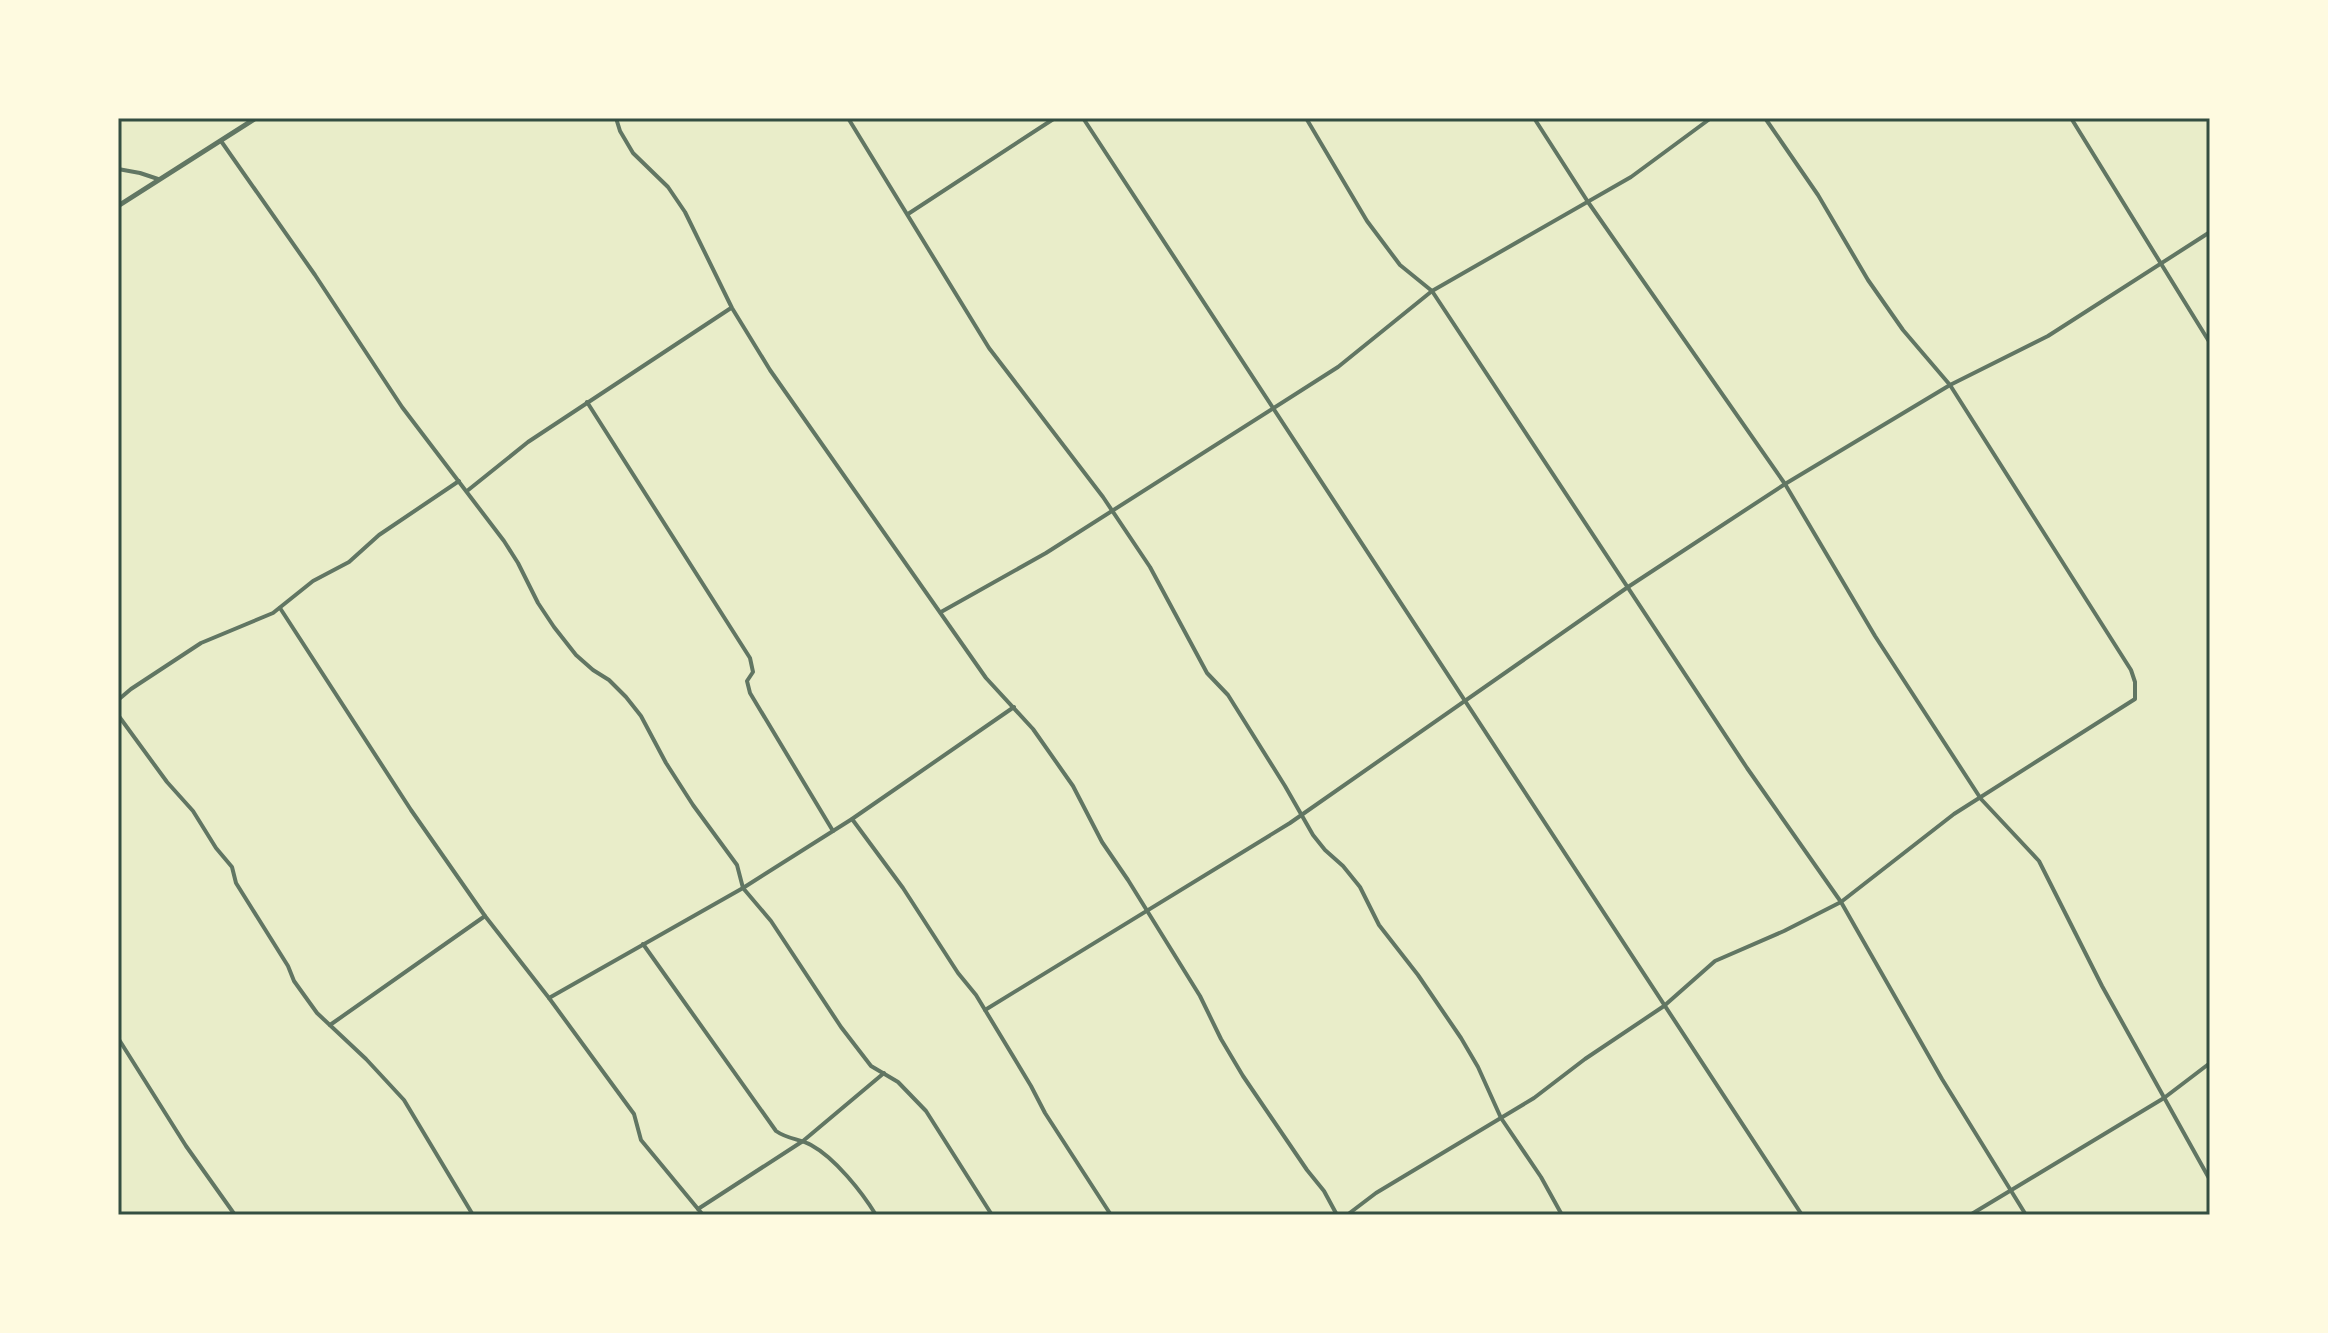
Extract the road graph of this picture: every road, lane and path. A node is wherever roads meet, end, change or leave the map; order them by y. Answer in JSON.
{"nodes":[{"id":1,"x":256,"y":118,"type":"edge"},
{"id":2,"x":616,"y":118,"type":"edge"},
{"id":3,"x":848,"y":118,"type":"edge"},
{"id":4,"x":1055,"y":118,"type":"edge"},
{"id":5,"x":1083,"y":118,"type":"edge"},
{"id":6,"x":1306,"y":118,"type":"edge"},
{"id":7,"x":1534,"y":118,"type":"edge"},
{"id":8,"x":1711,"y":118,"type":"edge"},
{"id":9,"x":1765,"y":118,"type":"edge"},
{"id":10,"x":2071,"y":118,"type":"edge"},
{"id":11,"x":221,"y":141,"type":"junction"},
{"id":12,"x":118,"y":169,"type":"edge"},
{"id":13,"x":160,"y":180,"type":"junction"},
{"id":14,"x":1588,"y":202,"type":"junction"},
{"id":15,"x":118,"y":206,"type":"edge"},
{"id":16,"x":908,"y":214,"type":"junction"},
{"id":17,"x":2210,"y":232,"type":"edge"},
{"id":18,"x":2160,"y":264,"type":"junction"},
{"id":19,"x":1432,"y":291,"type":"junction"},
{"id":20,"x":732,"y":308,"type":"junction"},
{"id":21,"x":2210,"y":343,"type":"edge"},
{"id":22,"x":1950,"y":385,"type":"junction"},
{"id":23,"x":587,"y":402,"type":"junction"},
{"id":24,"x":1273,"y":408,"type":"junction"},
{"id":25,"x":459,"y":481,"type":"junction"},
{"id":26,"x":1785,"y":484,"type":"junction"},
{"id":27,"x":467,"y":491,"type":"junction"},
{"id":28,"x":1112,"y":511,"type":"junction"},
{"id":29,"x":1628,"y":587,"type":"junction"},
{"id":30,"x":280,"y":608,"type":"junction"},
{"id":31,"x":941,"y":612,"type":"junction"},
{"id":32,"x":118,"y":700,"type":"edge"},
{"id":33,"x":1464,"y":701,"type":"junction"},
{"id":34,"x":1014,"y":707,"type":"junction"},
{"id":35,"x":118,"y":715,"type":"edge"},
{"id":36,"x":1981,"y":799,"type":"junction"},
{"id":37,"x":1302,"y":814,"type":"junction"},
{"id":38,"x":852,"y":819,"type":"junction"},
{"id":39,"x":833,"y":831,"type":"junction"},
{"id":40,"x":743,"y":888,"type":"junction"},
{"id":41,"x":1841,"y":902,"type":"junction"},
{"id":42,"x":1146,"y":911,"type":"junction"},
{"id":43,"x":485,"y":916,"type":"junction"},
{"id":44,"x":643,"y":944,"type":"junction"},
{"id":45,"x":549,"y":998,"type":"junction"},
{"id":46,"x":1664,"y":1006,"type":"junction"},
{"id":47,"x":985,"y":1010,"type":"junction"},
{"id":48,"x":330,"y":1025,"type":"junction"},
{"id":49,"x":118,"y":1038,"type":"edge"},
{"id":50,"x":2210,"y":1063,"type":"edge"},
{"id":51,"x":884,"y":1073,"type":"junction"},
{"id":52,"x":2164,"y":1098,"type":"junction"},
{"id":53,"x":1501,"y":1118,"type":"junction"},
{"id":54,"x":803,"y":1141,"type":"junction"},
{"id":55,"x":2210,"y":1180,"type":"edge"},
{"id":56,"x":2010,"y":1191,"type":"junction"},
{"id":57,"x":698,"y":1209,"type":"junction"},
{"id":58,"x":235,"y":1215,"type":"edge"},
{"id":59,"x":473,"y":1215,"type":"edge"},
{"id":60,"x":703,"y":1215,"type":"edge"},
{"id":61,"x":876,"y":1215,"type":"edge"},
{"id":62,"x":992,"y":1215,"type":"edge"},
{"id":63,"x":1111,"y":1215,"type":"edge"},
{"id":64,"x":1337,"y":1215,"type":"edge"},
{"id":65,"x":1347,"y":1215,"type":"edge"},
{"id":66,"x":1562,"y":1215,"type":"edge"},
{"id":67,"x":1802,"y":1215,"type":"edge"},
{"id":68,"x":1970,"y":1215,"type":"edge"},
{"id":69,"x":2026,"y":1215,"type":"edge"}],
"edges":[{"from":1,"to":11,"type":"street"},
{"from":2,"to":20,"type":"street"},
{"from":3,"to":16,"type":"street"},
{"from":4,"to":16,"type":"street"},
{"from":5,"to":24,"type":"street"},
{"from":6,"to":19,"type":"street"},
{"from":7,"to":14,"type":"street"},
{"from":8,"to":14,"type":"street"},
{"from":9,"to":22,"type":"street"},
{"from":10,"to":18,"type":"street"},
{"from":11,"to":13,"type":"street"},
{"from":11,"to":25,"type":"street"},
{"from":12,"to":13,"type":"street"},
{"from":13,"to":15,"type":"street"},
{"from":14,"to":19,"type":"street"},
{"from":14,"to":26,"type":"street"},
{"from":16,"to":28,"type":"street"},
{"from":17,"to":18,"type":"street"},
{"from":18,"to":21,"type":"street"},
{"from":18,"to":22,"type":"street"},
{"from":19,"to":24,"type":"street"},
{"from":19,"to":29,"type":"street"},
{"from":20,"to":23,"type":"street"},
{"from":20,"to":31,"type":"street"},
{"from":22,"to":26,"type":"street"},
{"from":22,"to":36,"type":"street"},
{"from":23,"to":27,"type":"street"},
{"from":23,"to":39,"type":"street"},
{"from":24,"to":28,"type":"street"},
{"from":24,"to":33,"type":"street"},
{"from":25,"to":27,"type":"street"},
{"from":25,"to":30,"type":"street"},
{"from":26,"to":29,"type":"street"},
{"from":26,"to":36,"type":"street"},
{"from":27,"to":40,"type":"street"},
{"from":28,"to":31,"type":"street"},
{"from":28,"to":37,"type":"street"},
{"from":29,"to":33,"type":"street"},
{"from":29,"to":41,"type":"street"},
{"from":30,"to":32,"type":"street"},
{"from":30,"to":43,"type":"street"},
{"from":31,"to":34,"type":"street"},
{"from":33,"to":37,"type":"street"},
{"from":33,"to":46,"type":"street"},
{"from":34,"to":38,"type":"street"},
{"from":34,"to":42,"type":"street"},
{"from":35,"to":48,"type":"street"},
{"from":36,"to":41,"type":"street"},
{"from":36,"to":52,"type":"street"},
{"from":37,"to":42,"type":"street"},
{"from":37,"to":53,"type":"street"},
{"from":38,"to":39,"type":"street"},
{"from":38,"to":47,"type":"street"},
{"from":39,"to":40,"type":"street"},
{"from":40,"to":44,"type":"street"},
{"from":40,"to":51,"type":"street"},
{"from":41,"to":46,"type":"street"},
{"from":41,"to":56,"type":"street"},
{"from":42,"to":47,"type":"street"},
{"from":42,"to":64,"type":"street"},
{"from":43,"to":45,"type":"street"},
{"from":43,"to":48,"type":"street"},
{"from":44,"to":45,"type":"street"},
{"from":44,"to":54,"type":"street"},
{"from":45,"to":57,"type":"street"},
{"from":46,"to":53,"type":"street"},
{"from":46,"to":67,"type":"street"},
{"from":47,"to":63,"type":"street"},
{"from":48,"to":59,"type":"street"},
{"from":49,"to":58,"type":"street"},
{"from":50,"to":52,"type":"street"},
{"from":51,"to":54,"type":"street"},
{"from":51,"to":62,"type":"street"},
{"from":52,"to":55,"type":"street"},
{"from":52,"to":56,"type":"street"},
{"from":53,"to":65,"type":"street"},
{"from":53,"to":66,"type":"street"},
{"from":54,"to":57,"type":"street"},
{"from":54,"to":61,"type":"street"},
{"from":56,"to":68,"type":"street"},
{"from":56,"to":69,"type":"street"},
{"from":57,"to":60,"type":"street"}]}
